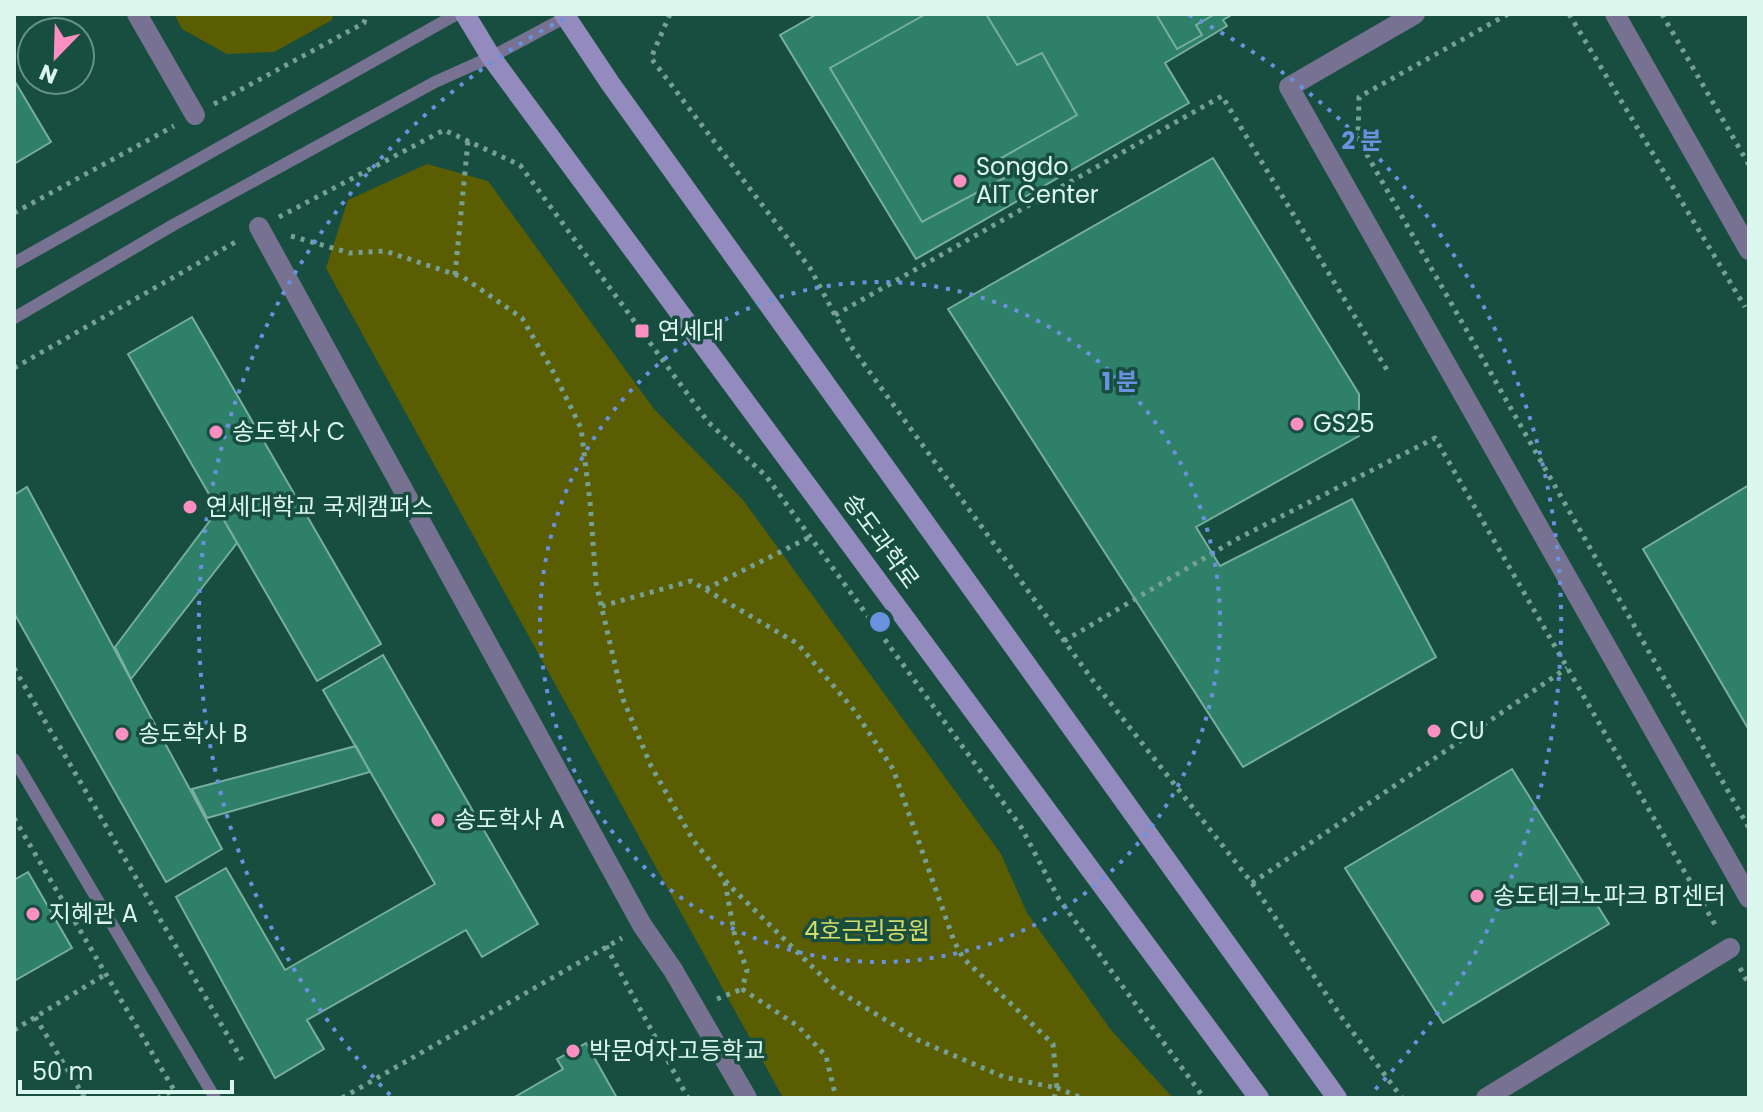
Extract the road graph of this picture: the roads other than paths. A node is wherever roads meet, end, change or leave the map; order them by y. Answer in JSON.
{"nodes":[{"id":1,"x":137,"y":14,"type":"edge"},
{"id":2,"x":457,"y":14,"type":"edge"},
{"id":3,"x":465,"y":14,"type":"edge"},
{"id":4,"x":1415,"y":14,"type":"edge"},
{"id":5,"x":1615,"y":14,"type":"edge"},
{"id":6,"x":567,"y":15,"type":"edge"},
{"id":7,"x":491,"y":57,"type":"junction"},
{"id":8,"x":195,"y":115,"type":"road end"},
{"id":9,"x":259,"y":227,"type":"road end"},
{"id":10,"x":1749,"y":250,"type":"edge"},
{"id":11,"x":14,"y":263,"type":"edge"},
{"id":12,"x":14,"y":318,"type":"edge"},
{"id":13,"x":14,"y":759,"type":"edge"},
{"id":14,"x":1749,"y":898,"type":"edge"},
{"id":15,"x":1730,"y":948,"type":"road end"},
{"id":16,"x":215,"y":1098,"type":"edge"},
{"id":17,"x":747,"y":1098,"type":"edge"},
{"id":18,"x":1259,"y":1098,"type":"edge"},
{"id":19,"x":1337,"y":1098,"type":"edge"},
{"id":20,"x":1486,"y":1098,"type":"edge"}],
"edges":[{"from":1,"to":8,"type":"street"},
{"from":2,"to":11,"type":"lane"},
{"from":3,"to":7,"type":"main road","name":"송도과학로"},
{"from":4,"to":14,"type":"street"},
{"from":5,"to":10,"type":"street"},
{"from":6,"to":7,"type":"lane"},
{"from":6,"to":19,"type":"main road","name":"송도과학로"},
{"from":7,"to":12,"type":"lane"},
{"from":7,"to":18,"type":"main road","name":"송도과학로"},
{"from":9,"to":17,"type":"street"},
{"from":13,"to":16,"type":"lane"},
{"from":15,"to":20,"type":"street"}]}
